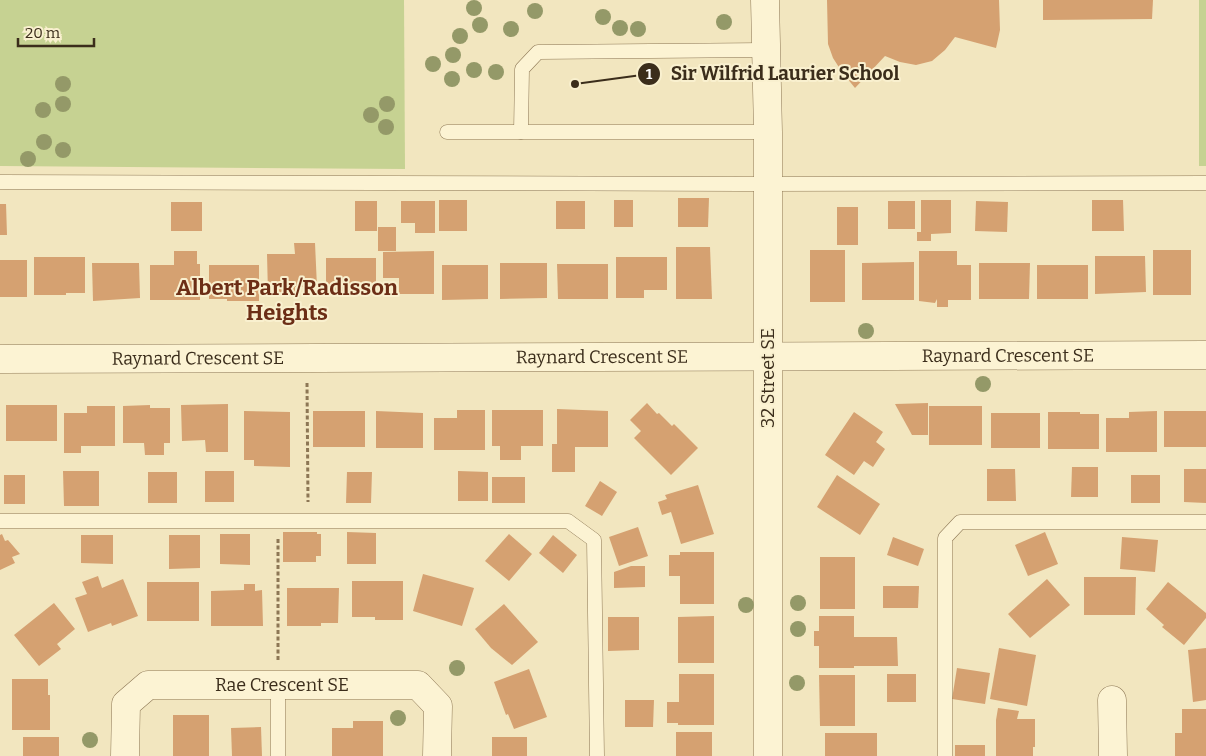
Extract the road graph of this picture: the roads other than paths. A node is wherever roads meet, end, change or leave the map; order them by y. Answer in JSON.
{"nodes":[{"id":1,"x":765,"y":0,"type":"edge"},
{"id":2,"x":766,"y":50,"type":"junction"},
{"id":3,"x":447,"y":132,"type":"dead end"},
{"id":4,"x":521,"y":132,"type":"junction"},
{"id":5,"x":768,"y":132,"type":"junction"},
{"id":6,"x":0,"y":182,"type":"edge"},
{"id":7,"x":1206,"y":183,"type":"edge"},
{"id":8,"x":768,"y":184,"type":"junction"},
{"id":9,"x":1206,"y":355,"type":"edge"},
{"id":10,"x":768,"y":356,"type":"junction"},
{"id":11,"x":0,"y":359,"type":"edge"},
{"id":12,"x":0,"y":521,"type":"edge"},
{"id":13,"x":1206,"y":522,"type":"edge"},
{"id":14,"x":278,"y":684,"type":"junction"},
{"id":15,"x":1112,"y":700,"type":"dead end"},
{"id":16,"x":125,"y":756,"type":"edge"},
{"id":17,"x":278,"y":756,"type":"edge"},
{"id":18,"x":437,"y":756,"type":"edge"},
{"id":19,"x":597,"y":756,"type":"edge"},
{"id":20,"x":768,"y":756,"type":"edge"},
{"id":21,"x":945,"y":756,"type":"edge"},
{"id":22,"x":1113,"y":756,"type":"edge"}],
"edges":[{"from":1,"to":2,"type":"street","name":"32 Street SE"},
{"from":2,"to":4,"type":"lane"},
{"from":2,"to":5,"type":"street","name":"32 Street SE"},
{"from":3,"to":4,"type":"lane"},
{"from":4,"to":5,"type":"lane"},
{"from":5,"to":8,"type":"street","name":"32 Street SE"},
{"from":6,"to":8,"type":"lane"},
{"from":7,"to":8,"type":"lane"},
{"from":8,"to":10,"type":"street","name":"32 Street SE"},
{"from":9,"to":10,"type":"street","name":"Raynard Crescent SE"},
{"from":10,"to":11,"type":"street","name":"Raynard Crescent SE"},
{"from":10,"to":20,"type":"street","name":"32 Street SE"},
{"from":12,"to":19,"type":"lane"},
{"from":13,"to":21,"type":"lane"},
{"from":14,"to":16,"type":"street","name":"Rae Crescent SE"},
{"from":14,"to":17,"type":"lane"},
{"from":14,"to":18,"type":"street","name":"Rae Crescent SE"},
{"from":15,"to":22,"type":"street"}]}
